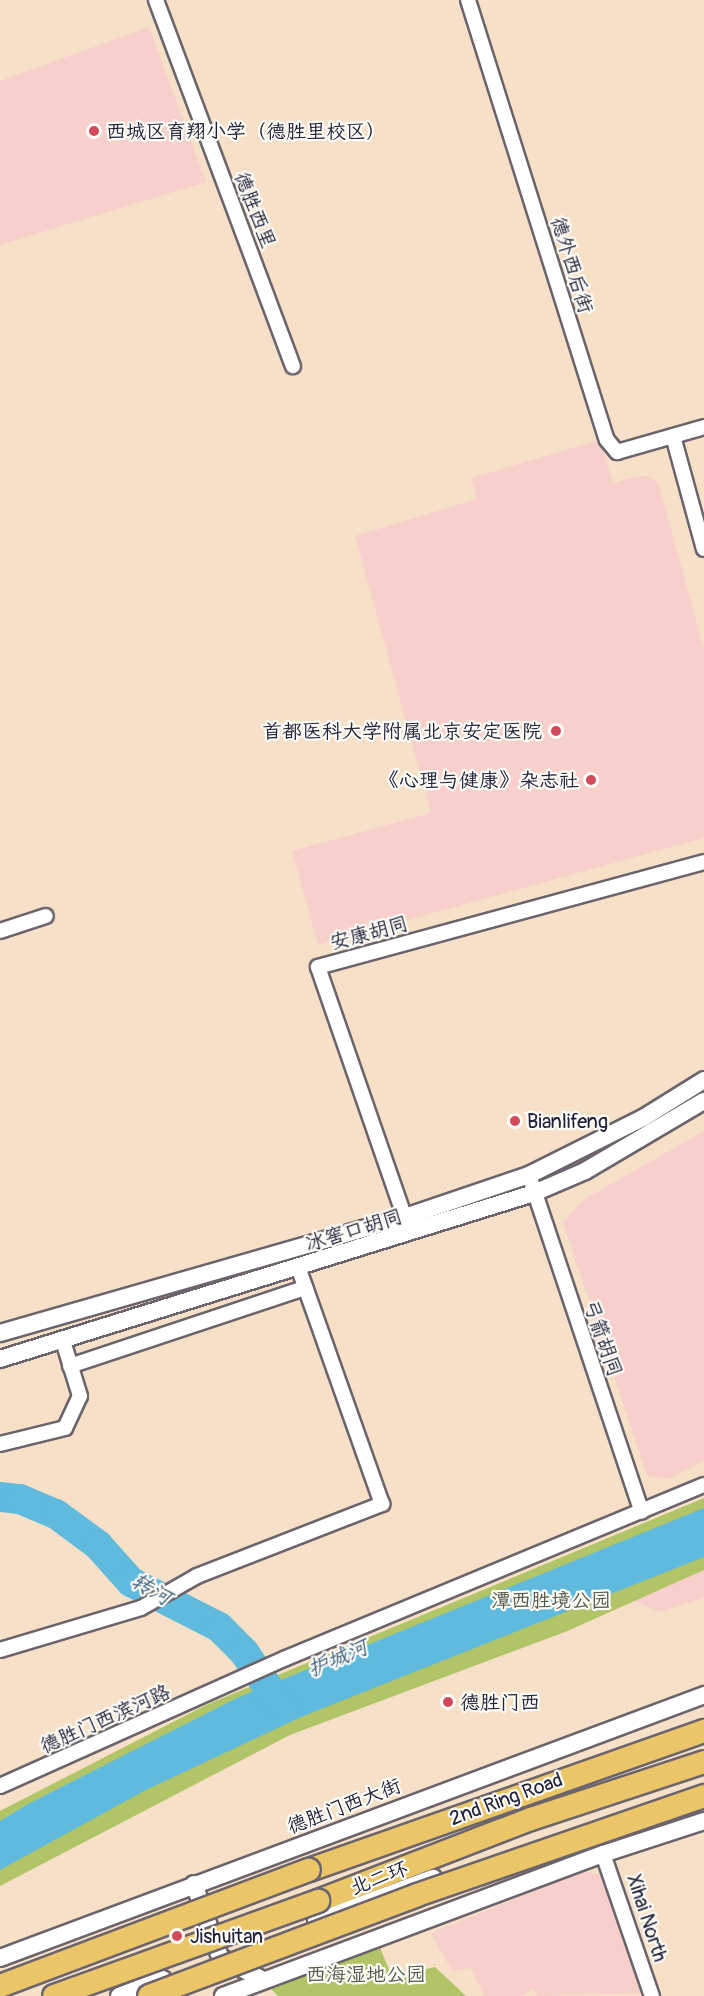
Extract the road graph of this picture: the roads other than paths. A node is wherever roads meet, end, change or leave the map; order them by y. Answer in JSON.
{"nodes":[{"id":1,"x":156,"y":0,"type":"edge"},
{"id":2,"x":468,"y":0,"type":"edge"},
{"id":3,"x":293,"y":366,"type":"dead end"},
{"id":4,"x":704,"y":427,"type":"edge"},
{"id":5,"x":673,"y":436,"type":"junction"},
{"id":6,"x":704,"y":549,"type":"edge"},
{"id":7,"x":704,"y":862,"type":"edge"},
{"id":8,"x":46,"y":916,"type":"dead end"},
{"id":9,"x":0,"y":931,"type":"edge"},
{"id":10,"x":704,"y":1080,"type":"edge"},
{"id":11,"x":704,"y":1101,"type":"edge"},
{"id":12,"x":529,"y":1175,"type":"junction"},
{"id":13,"x":534,"y":1193,"type":"junction"},
{"id":14,"x":405,"y":1217,"type":"junction"},
{"id":15,"x":410,"y":1235,"type":"junction"},
{"id":16,"x":299,"y":1269,"type":"junction"},
{"id":17,"x":304,"y":1288,"type":"junction"},
{"id":18,"x":0,"y":1333,"type":"edge"},
{"id":19,"x":63,"y":1341,"type":"junction"},
{"id":20,"x":0,"y":1359,"type":"edge"},
{"id":21,"x":70,"y":1366,"type":"junction"},
{"id":22,"x":0,"y":1444,"type":"edge"},
{"id":23,"x":704,"y":1485,"type":"edge"},
{"id":24,"x":642,"y":1512,"type":"junction"},
{"id":25,"x":0,"y":1650,"type":"edge"},
{"id":26,"x":704,"y":1695,"type":"edge"},
{"id":27,"x":700,"y":1729,"type":"edge"},
{"id":28,"x":704,"y":1762,"type":"edge"},
{"id":29,"x":661,"y":1777,"type":"junction"},
{"id":30,"x":704,"y":1779,"type":"edge"},
{"id":31,"x":0,"y":1786,"type":"edge"},
{"id":32,"x":704,"y":1788,"type":"edge"},
{"id":33,"x":704,"y":1796,"type":"edge"},
{"id":34,"x":704,"y":1821,"type":"edge"},
{"id":35,"x":603,"y":1854,"type":"junction"},
{"id":36,"x":194,"y":1884,"type":"junction"},
{"id":37,"x":220,"y":1957,"type":"junction"},
{"id":38,"x":0,"y":1958,"type":"edge"},
{"id":39,"x":263,"y":1980,"type":"junction"},
{"id":40,"x":0,"y":1986,"type":"edge"},
{"id":41,"x":54,"y":1996,"type":"edge"},
{"id":42,"x":119,"y":1996,"type":"edge"},
{"id":43,"x":149,"y":1996,"type":"edge"},
{"id":44,"x":223,"y":1996,"type":"edge"},
{"id":45,"x":652,"y":1996,"type":"edge"}],
"edges":[{"from":1,"to":3,"type":"street","name":"德胜西里"},
{"from":2,"to":5,"type":"street","name":"德外西后街"},
{"from":4,"to":5,"type":"street","name":"德外西后街"},
{"from":5,"to":6,"type":"street"},
{"from":7,"to":14,"type":"street","name":"安康胡同"},
{"from":8,"to":9,"type":"street"},
{"from":10,"to":12,"type":"street","name":"冰窖口胡同"},
{"from":11,"to":13,"type":"street","name":"冰窖口胡同"},
{"from":12,"to":13,"type":"street","name":"弓箭胡同"},
{"from":12,"to":14,"type":"street","name":"冰窖口胡同"},
{"from":13,"to":15,"type":"street","name":"冰窖口胡同"},
{"from":13,"to":24,"type":"street","name":"弓箭胡同"},
{"from":14,"to":15,"type":"street","name":"安康胡同"},
{"from":14,"to":18,"type":"street","name":"冰窖口胡同"},
{"from":15,"to":16,"type":"street","name":"冰窖口胡同"},
{"from":16,"to":17,"type":"street"},
{"from":16,"to":19,"type":"street","name":"冰窖口胡同"},
{"from":17,"to":21,"type":"street"},
{"from":17,"to":25,"type":"street"},
{"from":19,"to":20,"type":"street","name":"冰窖口胡同"},
{"from":19,"to":21,"type":"street"},
{"from":21,"to":22,"type":"street"},
{"from":23,"to":24,"type":"street","name":"德胜门西滨河路"},
{"from":24,"to":31,"type":"street","name":"德胜门西滨河路"},
{"from":26,"to":36,"type":"street","name":"德胜门西大街"},
{"from":27,"to":40,"type":"highway","name":"2nd Ring Road","bridge":true},
{"from":28,"to":29,"type":"highway","name":"北二环"},
{"from":29,"to":30,"type":"highway"},
{"from":29,"to":41,"type":"highway","name":"北二环","bridge":true},
{"from":32,"to":37,"type":"street"},
{"from":33,"to":43,"type":"highway","bridge":true},
{"from":34,"to":35,"type":"street"},
{"from":35,"to":39,"type":"street"},
{"from":35,"to":45,"type":"street","name":"Xihai North"},
{"from":36,"to":37,"type":"street"},
{"from":36,"to":38,"type":"street","name":"德胜门西大街"},
{"from":37,"to":39,"type":"street"},
{"from":37,"to":42,"type":"street"},
{"from":39,"to":44,"type":"street"}]}
